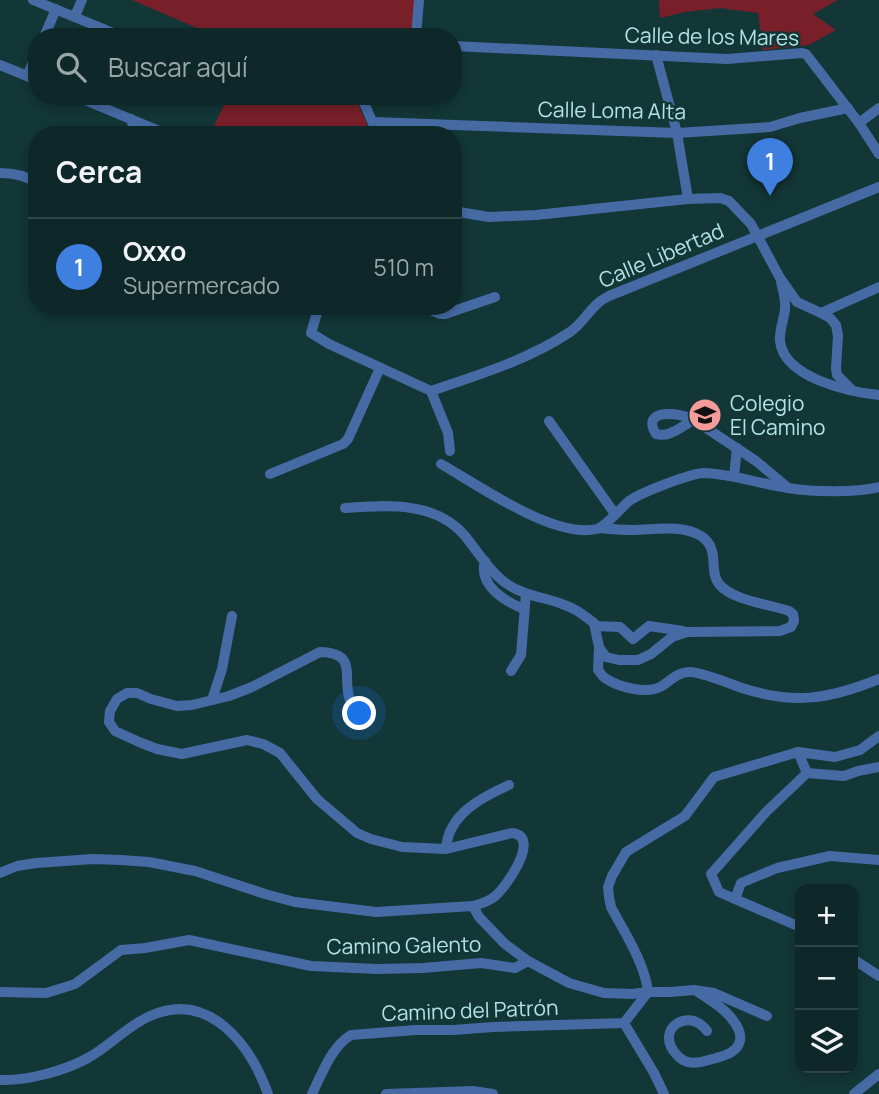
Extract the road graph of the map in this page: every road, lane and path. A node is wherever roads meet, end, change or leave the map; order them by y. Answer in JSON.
{"nodes":[{"id":1,"x":33,"y":0,"type":"edge"},
{"id":2,"x":82,"y":0,"type":"edge"},
{"id":3,"x":419,"y":0,"type":"edge"},
{"id":4,"x":56,"y":9,"type":"junction"},
{"id":5,"x":75,"y":16,"type":"junction"},
{"id":6,"x":48,"y":28,"type":"edge"},
{"id":7,"x":102,"y":28,"type":"edge"},
{"id":8,"x":417,"y":28,"type":"edge"},
{"id":9,"x":462,"y":46,"type":"edge"},
{"id":10,"x":656,"y":55,"type":"junction"},
{"id":11,"x":0,"y":65,"type":"edge"},
{"id":12,"x":28,"y":76,"type":"edge"},
{"id":13,"x":97,"y":105,"type":"edge"},
{"id":14,"x":365,"y":105,"type":"edge"},
{"id":15,"x":848,"y":108,"type":"junction"},
{"id":16,"x":879,"y":108,"type":"edge"},
{"id":17,"x":131,"y":119,"type":"junction"},
{"id":18,"x":373,"y":122,"type":"junction"},
{"id":19,"x":859,"y":123,"type":"junction"},
{"id":20,"x":133,"y":126,"type":"edge"},
{"id":21,"x":148,"y":126,"type":"edge"},
{"id":22,"x":375,"y":126,"type":"edge"},
{"id":23,"x":677,"y":133,"type":"junction"},
{"id":24,"x":879,"y":154,"type":"edge"},
{"id":25,"x":0,"y":173,"type":"edge"},
{"id":26,"x":28,"y":177,"type":"edge"},
{"id":27,"x":879,"y":187,"type":"edge"},
{"id":28,"x":688,"y":199,"type":"junction"},
{"id":29,"x":462,"y":212,"type":"edge"},
{"id":30,"x":759,"y":235,"type":"junction"},
{"id":31,"x":780,"y":278,"type":"junction"},
{"id":32,"x":879,"y":287,"type":"edge"},
{"id":33,"x":495,"y":297,"type":"dead end"},
{"id":34,"x":462,"y":308,"type":"edge"},
{"id":35,"x":821,"y":313,"type":"junction"},
{"id":36,"x":316,"y":315,"type":"edge"},
{"id":37,"x":380,"y":368,"type":"junction"},
{"id":38,"x":851,"y":389,"type":"junction"},
{"id":39,"x":430,"y":391,"type":"junction"},
{"id":40,"x":879,"y":395,"type":"edge"},
{"id":41,"x":694,"y":420,"type":"dead end"},
{"id":42,"x":549,"y":421,"type":"dead end"},
{"id":43,"x":737,"y":448,"type":"junction"},
{"id":44,"x":450,"y":451,"type":"dead end"},
{"id":45,"x":441,"y":464,"type":"dead end"},
{"id":46,"x":270,"y":474,"type":"dead end"},
{"id":47,"x":734,"y":476,"type":"junction"},
{"id":48,"x":879,"y":487,"type":"edge"},
{"id":49,"x":788,"y":488,"type":"junction"},
{"id":50,"x":345,"y":508,"type":"dead end"},
{"id":51,"x":615,"y":514,"type":"junction"},
{"id":52,"x":600,"y":528,"type":"junction"},
{"id":53,"x":485,"y":561,"type":"junction"},
{"id":54,"x":526,"y":594,"type":"junction"},
{"id":55,"x":524,"y":609,"type":"junction"},
{"id":56,"x":232,"y":616,"type":"dead end"},
{"id":57,"x":595,"y":626,"type":"junction"},
{"id":58,"x":687,"y":632,"type":"junction"},
{"id":59,"x":599,"y":647,"type":"junction"},
{"id":60,"x":511,"y":671,"type":"dead end"},
{"id":61,"x":879,"y":679,"type":"edge"},
{"id":62,"x":212,"y":700,"type":"junction"},
{"id":63,"x":365,"y":720,"type":"dead end"},
{"id":64,"x":879,"y":736,"type":"edge"},
{"id":65,"x":799,"y":752,"type":"junction"},
{"id":66,"x":879,"y":767,"type":"edge"},
{"id":67,"x":807,"y":773,"type":"junction"},
{"id":68,"x":509,"y":785,"type":"dead end"},
{"id":69,"x":446,"y":849,"type":"junction"},
{"id":70,"x":879,"y":860,"type":"edge"},
{"id":71,"x":2,"y":869,"type":"edge"},
{"id":72,"x":735,"y":899,"type":"junction"},
{"id":73,"x":473,"y":906,"type":"junction"},
{"id":74,"x":795,"y":925,"type":"edge"},
{"id":75,"x":528,"y":961,"type":"junction"},
{"id":76,"x":858,"y":962,"type":"edge"},
{"id":77,"x":879,"y":976,"type":"edge"},
{"id":78,"x":694,"y":990,"type":"junction"},
{"id":79,"x":0,"y":992,"type":"edge"},
{"id":80,"x":648,"y":992,"type":"junction"},
{"id":81,"x":767,"y":1016,"type":"dead end"},
{"id":82,"x":624,"y":1023,"type":"junction"},
{"id":83,"x":707,"y":1031,"type":"dead end"},
{"id":84,"x":879,"y":1074,"type":"edge"},
{"id":85,"x":0,"y":1080,"type":"edge"},
{"id":86,"x":268,"y":1094,"type":"edge"},
{"id":87,"x":312,"y":1094,"type":"edge"},
{"id":88,"x":386,"y":1094,"type":"edge"},
{"id":89,"x":493,"y":1094,"type":"edge"},
{"id":90,"x":664,"y":1094,"type":"edge"},
{"id":91,"x":854,"y":1094,"type":"edge"}],
"edges":[{"from":1,"to":4,"type":"street"},
{"from":2,"to":5,"type":"street"},
{"from":3,"to":8,"type":"street"},
{"from":4,"to":5,"type":"street"},
{"from":4,"to":6,"type":"street"},
{"from":5,"to":7,"type":"street"},
{"from":9,"to":10,"type":"street","name":"Calle de los Mares"},
{"from":10,"to":15,"type":"street","name":"Calle de los Mares"},
{"from":10,"to":23,"type":"street"},
{"from":11,"to":12,"type":"street"},
{"from":13,"to":17,"type":"street"},
{"from":14,"to":18,"type":"street"},
{"from":15,"to":19,"type":"street","name":"Calle de los Mares"},
{"from":15,"to":23,"type":"street","name":"Calle Loma Alta"},
{"from":16,"to":19,"type":"street"},
{"from":17,"to":20,"type":"street"},
{"from":17,"to":21,"type":"street"},
{"from":18,"to":22,"type":"street"},
{"from":18,"to":23,"type":"street","name":"Calle Loma Alta"},
{"from":19,"to":24,"type":"street","name":"Calle de los Mares"},
{"from":23,"to":28,"type":"street"},
{"from":25,"to":26,"type":"street"},
{"from":27,"to":30,"type":"street","name":"Calle Libertad"},
{"from":28,"to":29,"type":"street"},
{"from":28,"to":30,"type":"street"},
{"from":30,"to":31,"type":"street"},
{"from":30,"to":39,"type":"street","name":"Calle Libertad"},
{"from":31,"to":35,"type":"street"},
{"from":31,"to":38,"type":"street"},
{"from":32,"to":35,"type":"street"},
{"from":33,"to":34,"type":"street"},
{"from":35,"to":38,"type":"street"},
{"from":36,"to":37,"type":"street"},
{"from":37,"to":39,"type":"street"},
{"from":37,"to":46,"type":"street"},
{"from":38,"to":40,"type":"street"},
{"from":39,"to":44,"type":"street"},
{"from":41,"to":43,"type":"street"},
{"from":42,"to":51,"type":"street"},
{"from":43,"to":47,"type":"street"},
{"from":43,"to":49,"type":"street"},
{"from":45,"to":52,"type":"street"},
{"from":47,"to":49,"type":"street"},
{"from":47,"to":51,"type":"street"},
{"from":48,"to":49,"type":"street"},
{"from":50,"to":53,"type":"street"},
{"from":51,"to":52,"type":"street"},
{"from":52,"to":58,"type":"street"},
{"from":53,"to":54,"type":"street"},
{"from":53,"to":55,"type":"street"},
{"from":54,"to":55,"type":"street"},
{"from":54,"to":57,"type":"street"},
{"from":55,"to":60,"type":"street"},
{"from":56,"to":62,"type":"street"},
{"from":57,"to":58,"type":"street"},
{"from":57,"to":59,"type":"street"},
{"from":58,"to":59,"type":"street"},
{"from":59,"to":61,"type":"street"},
{"from":62,"to":63,"type":"street"},
{"from":62,"to":69,"type":"street"},
{"from":64,"to":65,"type":"street"},
{"from":65,"to":67,"type":"street"},
{"from":65,"to":80,"type":"street"},
{"from":66,"to":67,"type":"street"},
{"from":67,"to":72,"type":"street"},
{"from":68,"to":69,"type":"street"},
{"from":69,"to":73,"type":"street"},
{"from":70,"to":72,"type":"street"},
{"from":71,"to":73,"type":"street"},
{"from":72,"to":74,"type":"street"},
{"from":73,"to":75,"type":"street"},
{"from":75,"to":79,"type":"street","name":"Camino Galento"},
{"from":75,"to":80,"type":"street"},
{"from":76,"to":77,"type":"street"},
{"from":78,"to":80,"type":"street"},
{"from":78,"to":81,"type":"street"},
{"from":78,"to":83,"type":"street"},
{"from":80,"to":82,"type":"street"},
{"from":82,"to":87,"type":"street","name":"Camino del Patrón"},
{"from":82,"to":90,"type":"street"},
{"from":84,"to":91,"type":"street"},
{"from":85,"to":86,"type":"street"},
{"from":88,"to":89,"type":"street"}]}
